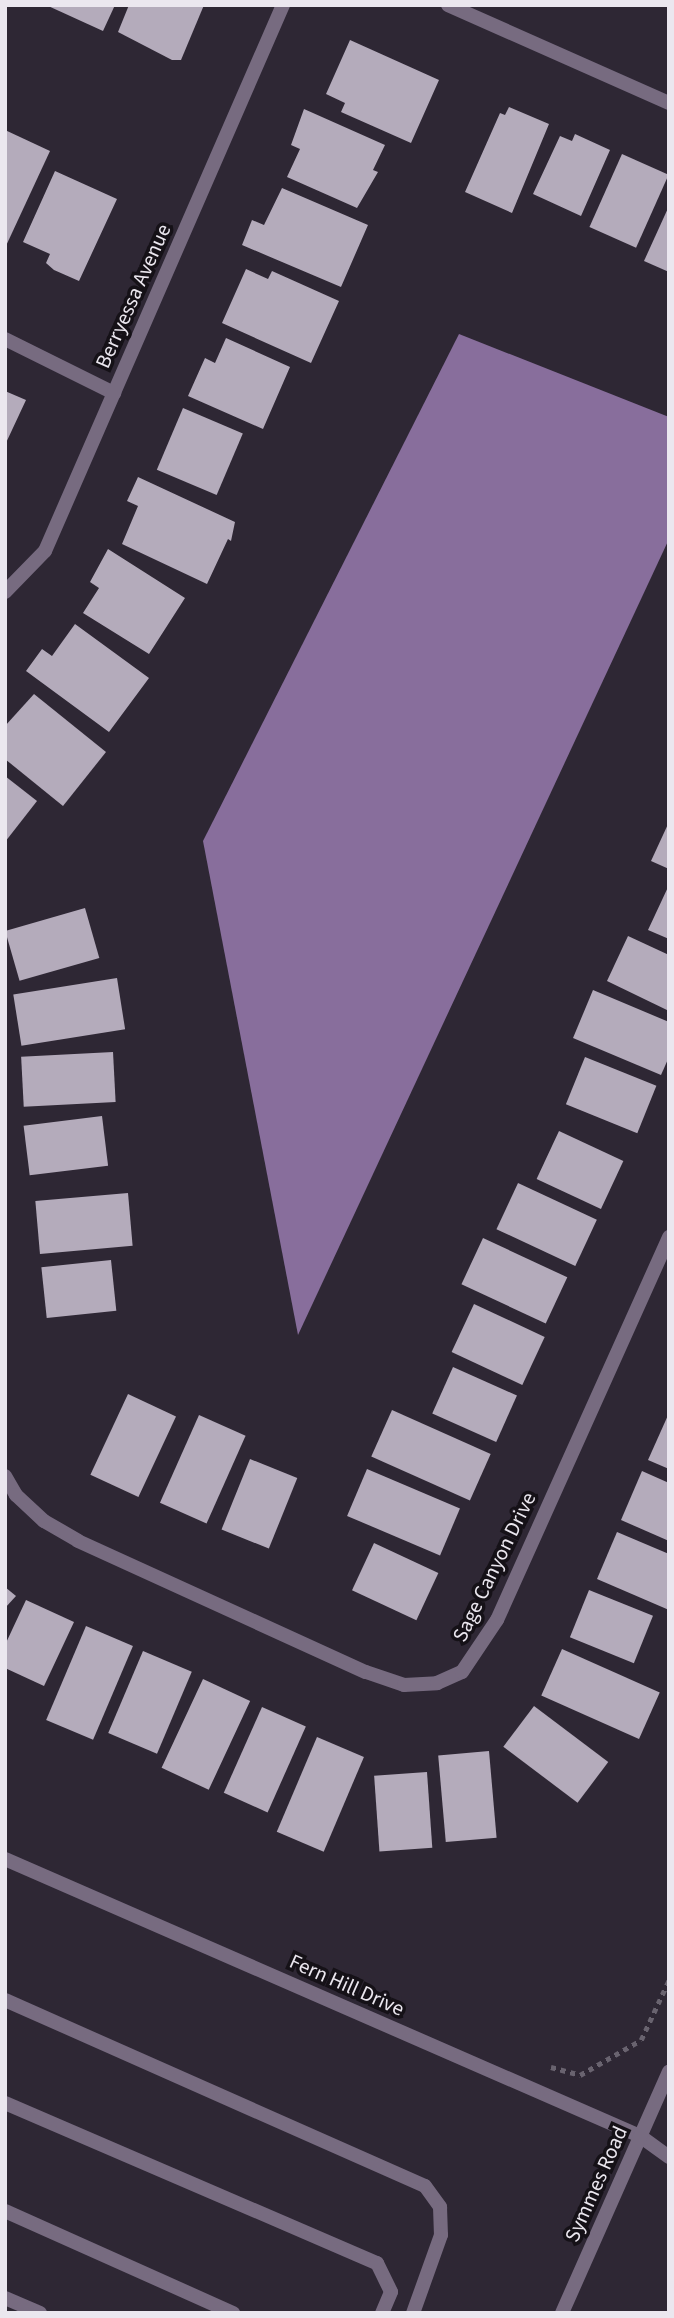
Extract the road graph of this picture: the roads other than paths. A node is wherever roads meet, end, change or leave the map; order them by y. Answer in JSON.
{"nodes":[{"id":1,"x":283,"y":5,"type":"edge"},
{"id":2,"x":448,"y":5,"type":"edge"},
{"id":3,"x":669,"y":103,"type":"edge"},
{"id":4,"x":5,"y":339,"type":"edge"},
{"id":5,"x":114,"y":393,"type":"junction"},
{"id":6,"x":5,"y":592,"type":"edge"},
{"id":7,"x":669,"y":1237,"type":"edge"},
{"id":8,"x":5,"y":1476,"type":"edge"},
{"id":9,"x":5,"y":1859,"type":"edge"},
{"id":10,"x":5,"y":2000,"type":"edge"},
{"id":11,"x":669,"y":2072,"type":"edge"},
{"id":12,"x":5,"y":2103,"type":"edge"},
{"id":13,"x":640,"y":2136,"type":"junction"},
{"id":14,"x":669,"y":2157,"type":"edge"},
{"id":15,"x":5,"y":2211,"type":"edge"},
{"id":16,"x":5,"y":2298,"type":"edge"},
{"id":17,"x":40,"y":2313,"type":"edge"},
{"id":18,"x":233,"y":2313,"type":"edge"},
{"id":19,"x":382,"y":2313,"type":"edge"},
{"id":20,"x":413,"y":2313,"type":"edge"},
{"id":21,"x":562,"y":2313,"type":"edge"}],
"edges":[{"from":1,"to":5,"type":"street","name":"Berryessa Avenue"},
{"from":2,"to":3,"type":"street"},
{"from":4,"to":5,"type":"street"},
{"from":5,"to":6,"type":"street","name":"Berryessa Avenue"},
{"from":7,"to":8,"type":"street","name":"Sage Canyon Drive"},
{"from":9,"to":13,"type":"street","name":"Fern Hill Drive"},
{"from":10,"to":20,"type":"street"},
{"from":11,"to":13,"type":"street","name":"Symmes Road"},
{"from":12,"to":19,"type":"street"},
{"from":13,"to":14,"type":"street","name":"Fern Hill Drive"},
{"from":13,"to":21,"type":"street","name":"Symmes Road"},
{"from":15,"to":18,"type":"street"},
{"from":16,"to":17,"type":"street"}]}
